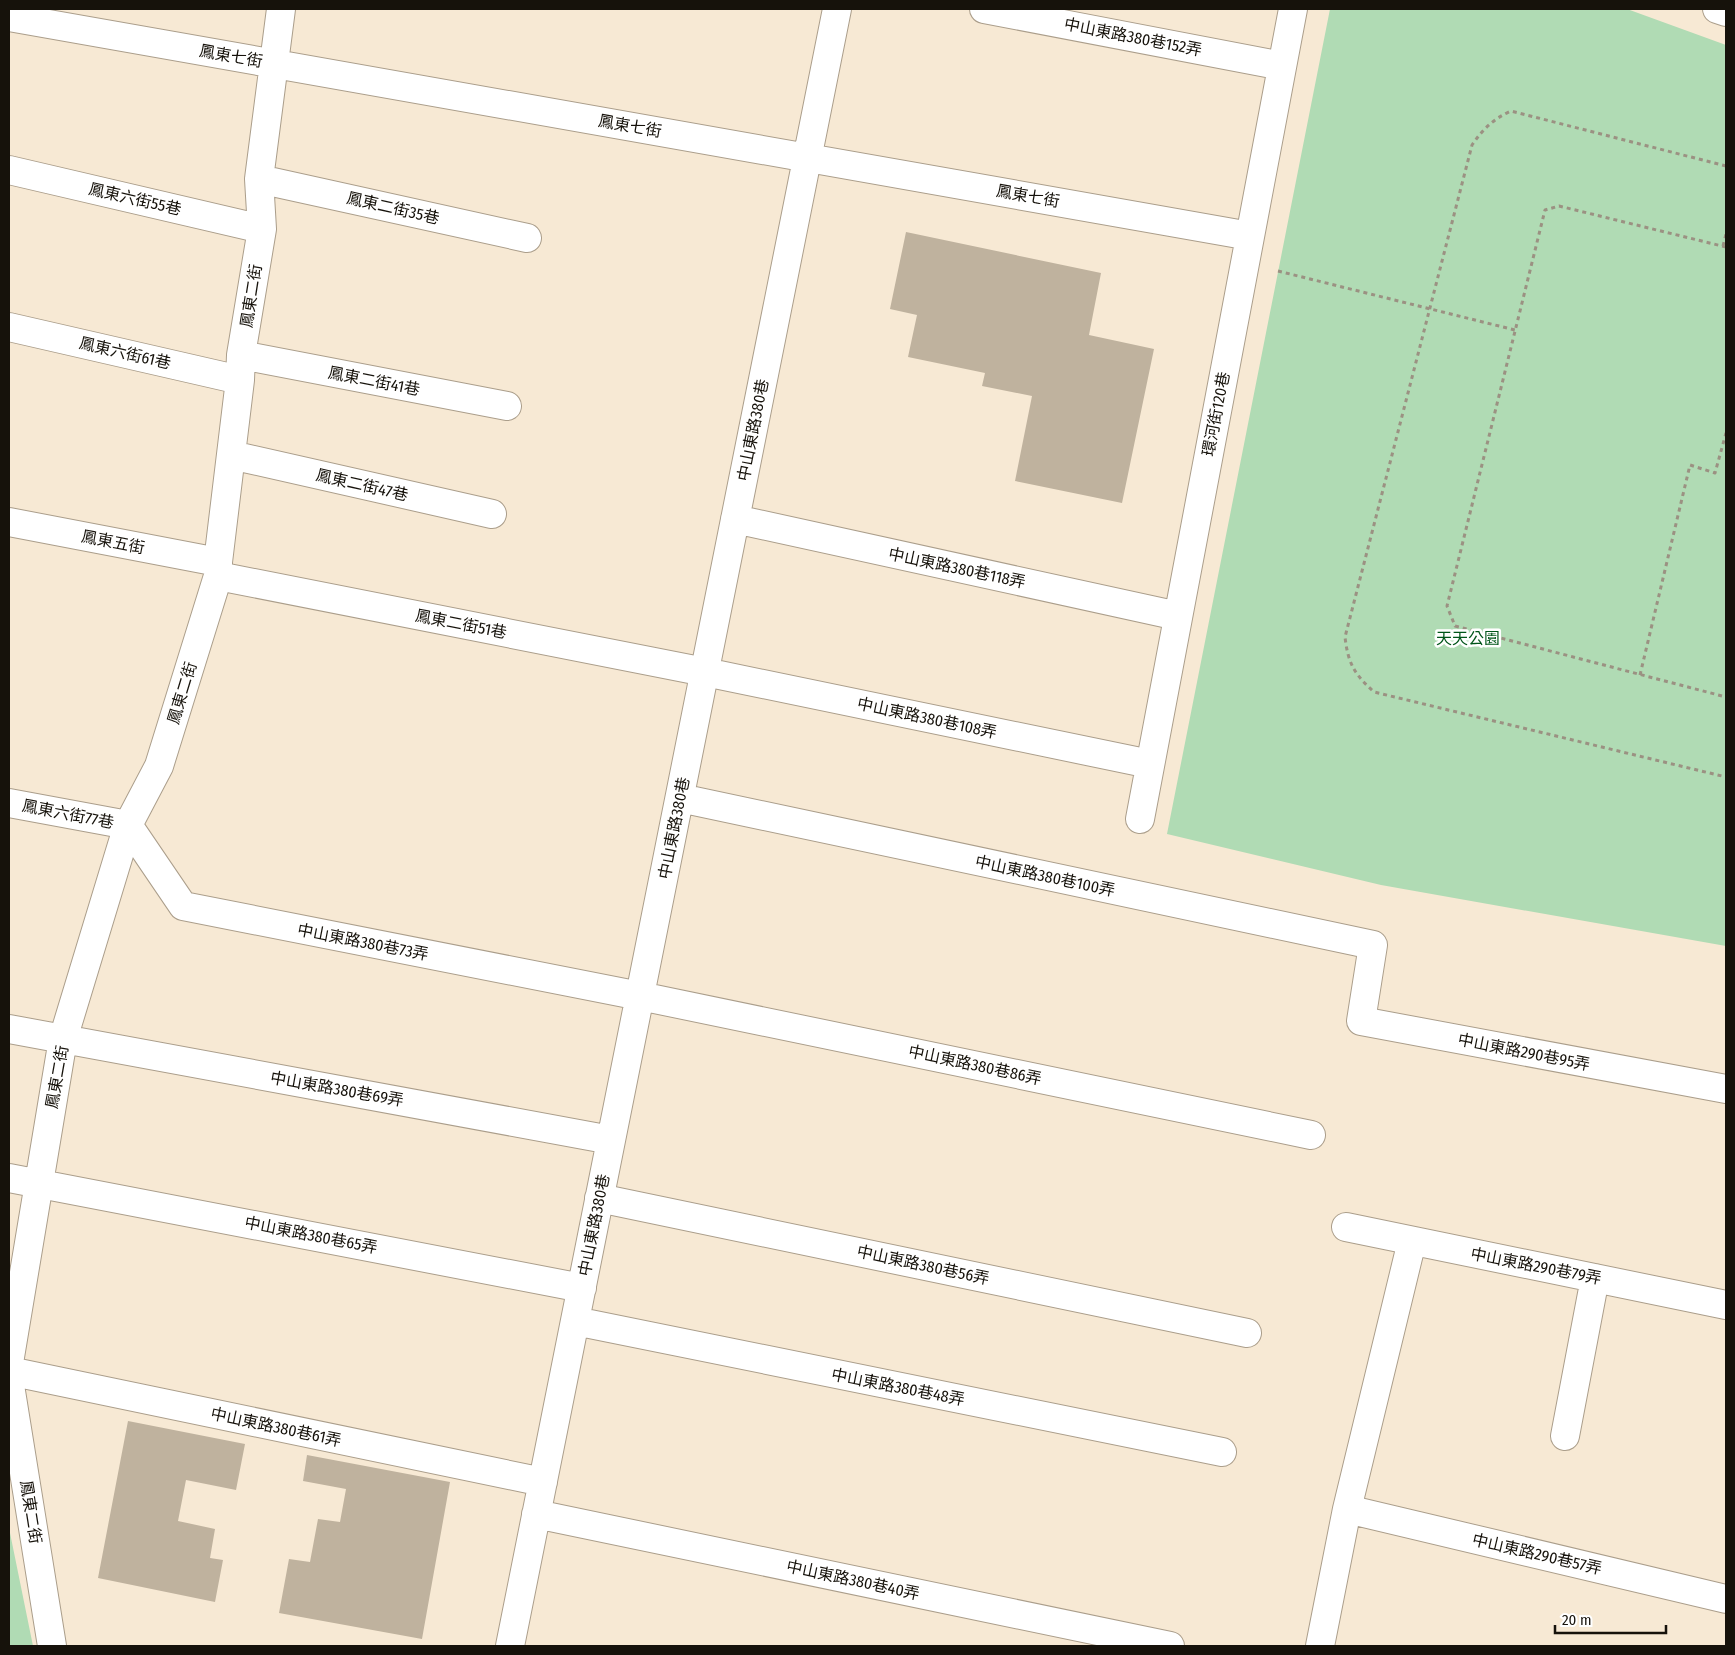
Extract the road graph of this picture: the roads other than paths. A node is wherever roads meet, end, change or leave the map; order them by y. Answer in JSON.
{"nodes":[{"id":1,"x":281,"y":9,"type":"edge"},
{"id":2,"x":837,"y":9,"type":"edge"},
{"id":3,"x":984,"y":9,"type":"edge"},
{"id":4,"x":1293,"y":9,"type":"edge"},
{"id":5,"x":1717,"y":9,"type":"edge"},
{"id":6,"x":1726,"y":12,"type":"edge"},
{"id":7,"x":9,"y":17,"type":"edge"},
{"id":8,"x":273,"y":63,"type":"junction"},
{"id":9,"x":1282,"y":66,"type":"junction"},
{"id":10,"x":807,"y":157,"type":"junction"},
{"id":11,"x":9,"y":170,"type":"edge"},
{"id":12,"x":259,"y":178,"type":"junction"},
{"id":13,"x":262,"y":229,"type":"junction"},
{"id":14,"x":1250,"y":236,"type":"junction"},
{"id":15,"x":527,"y":238,"type":"dead end"},
{"id":16,"x":9,"y":327,"type":"edge"},
{"id":17,"x":240,"y":368,"type":"junction"},
{"id":18,"x":507,"y":406,"type":"dead end"},
{"id":19,"x":231,"y":454,"type":"junction"},
{"id":20,"x":492,"y":514,"type":"dead end"},
{"id":21,"x":735,"y":519,"type":"junction"},
{"id":22,"x":9,"y":522,"type":"edge"},
{"id":23,"x":218,"y":569,"type":"junction"},
{"id":24,"x":1178,"y":616,"type":"junction"},
{"id":25,"x":704,"y":672,"type":"junction"},
{"id":26,"x":1150,"y":764,"type":"junction"},
{"id":27,"x":680,"y":798,"type":"junction"},
{"id":28,"x":9,"y":803,"type":"edge"},
{"id":29,"x":1140,"y":820,"type":"dead end"},
{"id":30,"x":128,"y":825,"type":"junction"},
{"id":31,"x":1367,"y":983,"type":"joint"},
{"id":32,"x":640,"y":996,"type":"junction"},
{"id":33,"x":9,"y":1030,"type":"edge"},
{"id":34,"x":63,"y":1039,"type":"junction"},
{"id":35,"x":1726,"y":1089,"type":"edge"},
{"id":36,"x":1311,"y":1135,"type":"dead end"},
{"id":37,"x":611,"y":1140,"type":"junction"},
{"id":38,"x":9,"y":1178,"type":"edge"},
{"id":39,"x":40,"y":1182,"type":"junction"},
{"id":40,"x":600,"y":1198,"type":"junction"},
{"id":41,"x":1346,"y":1228,"type":"dead end"},
{"id":42,"x":1412,"y":1241,"type":"junction"},
{"id":43,"x":1595,"y":1278,"type":"junction"},
{"id":44,"x":582,"y":1288,"type":"junction"},
{"id":45,"x":1726,"y":1305,"type":"edge"},
{"id":46,"x":575,"y":1322,"type":"junction"},
{"id":47,"x":1247,"y":1333,"type":"dead end"},
{"id":48,"x":9,"y":1363,"type":"edge"},
{"id":49,"x":9,"y":1371,"type":"edge"},
{"id":50,"x":9,"y":1379,"type":"edge"},
{"id":51,"x":1564,"y":1436,"type":"dead end"},
{"id":52,"x":1222,"y":1452,"type":"dead end"},
{"id":53,"x":543,"y":1482,"type":"junction"},
{"id":54,"x":1347,"y":1509,"type":"junction"},
{"id":55,"x":536,"y":1514,"type":"junction"},
{"id":56,"x":1726,"y":1599,"type":"edge"},
{"id":57,"x":52,"y":1646,"type":"edge"},
{"id":58,"x":510,"y":1646,"type":"edge"},
{"id":59,"x":1170,"y":1646,"type":"edge"},
{"id":60,"x":1320,"y":1646,"type":"edge"}],
"edges":[{"from":1,"to":8,"type":"street","name":"鳳東二街"},
{"from":2,"to":10,"type":"street","name":"中山東路380巷"},
{"from":3,"to":9,"type":"street","name":"中山東路380巷152弄"},
{"from":4,"to":9,"type":"street","name":"環河街120巷"},
{"from":5,"to":6,"type":"street"},
{"from":7,"to":8,"type":"street","name":"鳳東七街"},
{"from":8,"to":10,"type":"street","name":"鳳東七街"},
{"from":8,"to":12,"type":"street","name":"鳳東二街"},
{"from":9,"to":14,"type":"street","name":"環河街120巷"},
{"from":10,"to":14,"type":"street","name":"鳳東七街"},
{"from":10,"to":21,"type":"street","name":"中山東路380巷"},
{"from":11,"to":13,"type":"street","name":"鳳東六街55巷"},
{"from":12,"to":13,"type":"street","name":"鳳東二街"},
{"from":12,"to":15,"type":"street","name":"鳳東二街35巷"},
{"from":13,"to":17,"type":"street","name":"鳳東二街"},
{"from":14,"to":24,"type":"street","name":"環河街120巷"},
{"from":16,"to":17,"type":"street","name":"鳳東六街61巷"},
{"from":17,"to":18,"type":"street","name":"鳳東二街41巷"},
{"from":17,"to":19,"type":"street","name":"鳳東二街"},
{"from":19,"to":20,"type":"street","name":"鳳東二街47巷"},
{"from":19,"to":23,"type":"street","name":"鳳東二街"},
{"from":21,"to":24,"type":"street","name":"中山東路380巷118弄"},
{"from":21,"to":25,"type":"street","name":"中山東路380巷"},
{"from":22,"to":23,"type":"street","name":"鳳東五街"},
{"from":23,"to":25,"type":"street","name":"鳳東二街51巷"},
{"from":23,"to":30,"type":"street","name":"鳳東二街"},
{"from":24,"to":26,"type":"street","name":"環河街120巷"},
{"from":25,"to":26,"type":"street","name":"中山東路380巷108弄"},
{"from":25,"to":27,"type":"street","name":"中山東路380巷"},
{"from":26,"to":29,"type":"street","name":"環河街120巷"},
{"from":27,"to":31,"type":"street","name":"中山東路380巷100弄"},
{"from":27,"to":32,"type":"street","name":"中山東路380巷"},
{"from":28,"to":30,"type":"street","name":"鳳東六街77巷"},
{"from":30,"to":32,"type":"street","name":"中山東路380巷73弄"},
{"from":30,"to":34,"type":"street","name":"鳳東二街"},
{"from":31,"to":35,"type":"street","name":"中山東路290巷95弄"},
{"from":32,"to":36,"type":"street","name":"中山東路380巷86弄"},
{"from":32,"to":37,"type":"street","name":"中山東路380巷"},
{"from":33,"to":34,"type":"street","name":"中山東路380巷69弄"},
{"from":34,"to":37,"type":"street","name":"中山東路380巷69弄"},
{"from":34,"to":39,"type":"street","name":"鳳東二街"},
{"from":37,"to":40,"type":"street","name":"中山東路380巷"},
{"from":38,"to":39,"type":"street","name":"中山東路380巷65弄"},
{"from":39,"to":44,"type":"street","name":"中山東路380巷65弄"},
{"from":39,"to":48,"type":"street","name":"鳳東二街"},
{"from":40,"to":44,"type":"street","name":"中山東路380巷"},
{"from":40,"to":47,"type":"street","name":"中山東路380巷56弄"},
{"from":41,"to":42,"type":"street","name":"中山東路290巷79弄"},
{"from":42,"to":43,"type":"street","name":"中山東路290巷79弄"},
{"from":42,"to":54,"type":"street"},
{"from":43,"to":45,"type":"street","name":"中山東路290巷79弄"},
{"from":43,"to":51,"type":"street"},
{"from":44,"to":46,"type":"street","name":"中山東路380巷"},
{"from":46,"to":52,"type":"street","name":"中山東路380巷48弄"},
{"from":46,"to":53,"type":"street","name":"中山東路380巷"},
{"from":49,"to":53,"type":"street","name":"中山東路380巷61弄"},
{"from":50,"to":57,"type":"street","name":"鳳東二街"},
{"from":53,"to":55,"type":"street","name":"中山東路380巷"},
{"from":54,"to":56,"type":"street","name":"中山東路290巷57弄"},
{"from":54,"to":60,"type":"street"},
{"from":55,"to":58,"type":"street","name":"中山東路380巷"},
{"from":55,"to":59,"type":"street","name":"中山東路380巷40弄"}]}
